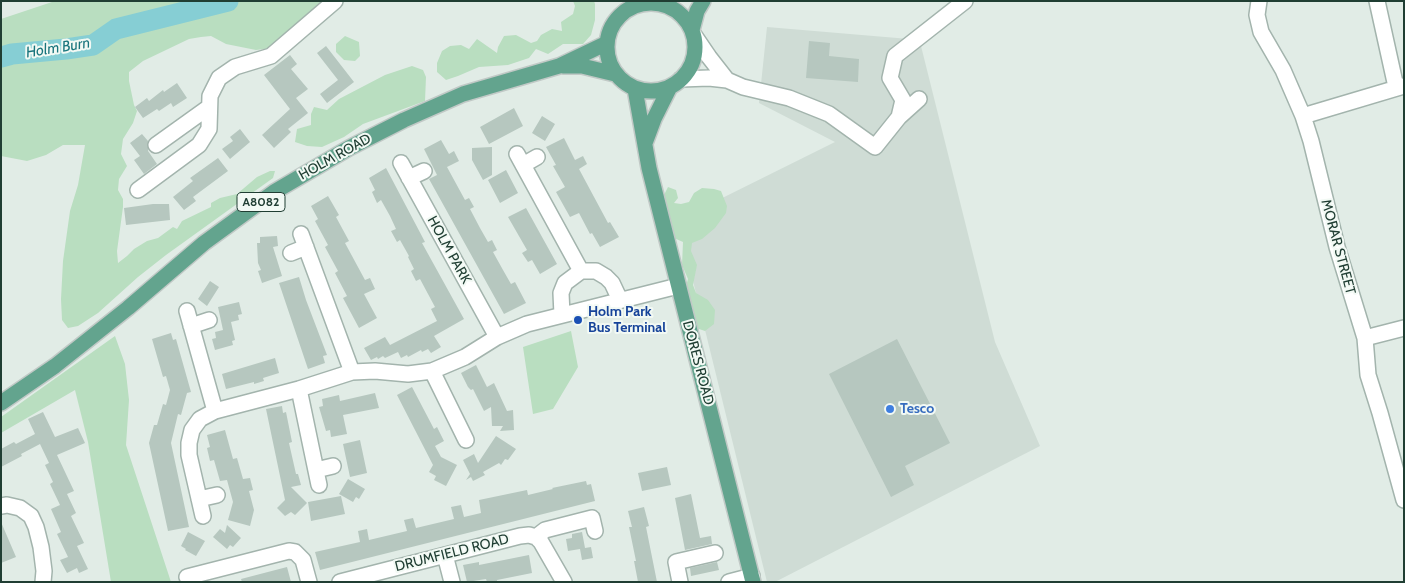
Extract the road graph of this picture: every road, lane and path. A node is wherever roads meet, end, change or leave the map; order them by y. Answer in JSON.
{"nodes":[{"id":1,"x":335,"y":1,"type":"edge"},
{"id":2,"x":703,"y":1,"type":"edge"},
{"id":3,"x":965,"y":1,"type":"edge"},
{"id":4,"x":1259,"y":1,"type":"edge"},
{"id":5,"x":1377,"y":1,"type":"edge"},
{"id":6,"x":652,"y":2,"type":"edge"},
{"id":7,"x":624,"y":5,"type":"edge"},
{"id":8,"x":693,"y":32,"type":"junction"},
{"id":9,"x":606,"y":42,"type":"junction"},
{"id":10,"x":558,"y":66,"type":"junction"},
{"id":11,"x":616,"y":74,"type":"junction"},
{"id":12,"x":727,"y":80,"type":"junction"},
{"id":13,"x":676,"y":83,"type":"junction"},
{"id":14,"x":1400,"y":86,"type":"edge"},
{"id":15,"x":635,"y":89,"type":"junction"},
{"id":16,"x":919,"y":99,"type":"dead end"},
{"id":17,"x":209,"y":107,"type":"junction"},
{"id":18,"x":1302,"y":116,"type":"junction"},
{"id":19,"x":900,"y":117,"type":"junction"},
{"id":20,"x":645,"y":143,"type":"junction"},
{"id":21,"x":156,"y":145,"type":"dead end"},
{"id":22,"x":537,"y":157,"type":"dead end"},
{"id":23,"x":401,"y":164,"type":"dead end"},
{"id":24,"x":424,"y":171,"type":"dead end"},
{"id":25,"x":409,"y":178,"type":"junction"},
{"id":26,"x":138,"y":190,"type":"dead end"},
{"id":27,"x":291,"y":253,"type":"dead end"},
{"id":28,"x":581,"y":271,"type":"junction"},
{"id":29,"x":678,"y":286,"type":"junction"},
{"id":30,"x":620,"y":300,"type":"junction"},
{"id":31,"x":562,"y":316,"type":"junction"},
{"id":32,"x":209,"y":320,"type":"dead end"},
{"id":33,"x":1404,"y":328,"type":"edge"},
{"id":34,"x":497,"y":338,"type":"junction"},
{"id":35,"x":1365,"y":338,"type":"junction"},
{"id":36,"x":432,"y":371,"type":"junction"},
{"id":37,"x":352,"y":372,"type":"junction"},
{"id":38,"x":298,"y":389,"type":"junction"},
{"id":39,"x":1,"y":403,"type":"edge"},
{"id":40,"x":215,"y":411,"type":"junction"},
{"id":41,"x":466,"y":429,"type":"dead end"},
{"id":42,"x":333,"y":466,"type":"dead end"},
{"id":43,"x":316,"y":470,"type":"junction"},
{"id":44,"x":319,"y":485,"type":"dead end"},
{"id":45,"x":217,"y":495,"type":"dead end"},
{"id":46,"x":199,"y":499,"type":"junction"},
{"id":47,"x":1404,"y":500,"type":"edge"},
{"id":48,"x":1,"y":506,"type":"edge"},
{"id":49,"x":203,"y":516,"type":"dead end"},
{"id":50,"x":595,"y":531,"type":"dead end"},
{"id":51,"x":536,"y":537,"type":"junction"},
{"id":52,"x":715,"y":553,"type":"dead end"},
{"id":53,"x":445,"y":555,"type":"junction"},
{"id":54,"x":187,"y":577,"type":"dead end"},
{"id":55,"x":208,"y":577,"type":"edge"},
{"id":56,"x":753,"y":579,"type":"edge"},
{"id":57,"x":43,"y":582,"type":"edge"},
{"id":58,"x":309,"y":582,"type":"edge"},
{"id":59,"x":340,"y":582,"type":"edge"},
{"id":60,"x":452,"y":582,"type":"edge"},
{"id":61,"x":564,"y":582,"type":"edge"},
{"id":62,"x":680,"y":582,"type":"edge"},
{"id":63,"x":729,"y":582,"type":"edge"}],
"edges":[{"from":1,"to":17,"type":"street"},
{"from":2,"to":8,"type":"main road"},
{"from":3,"to":19,"type":"street"},
{"from":4,"to":18,"type":"street","name":"MORAR STREET"},
{"from":5,"to":14,"type":"street"},
{"from":6,"to":7,"type":"main road"},
{"from":6,"to":8,"type":"main road"},
{"from":7,"to":9,"type":"main road"},
{"from":8,"to":12,"type":"street"},
{"from":8,"to":13,"type":"main road"},
{"from":9,"to":10,"type":"main road","name":"HOLM ROAD","number":"A8082"},
{"from":9,"to":11,"type":"main road"},
{"from":10,"to":11,"type":"main road"},
{"from":10,"to":39,"type":"main road","name":"HOLM ROAD","number":"A8082"},
{"from":11,"to":15,"type":"main road"},
{"from":12,"to":13,"type":"street"},
{"from":12,"to":19,"type":"street"},
{"from":13,"to":15,"type":"main road"},
{"from":13,"to":20,"type":"main road","name":"DORES ROAD"},
{"from":14,"to":18,"type":"street"},
{"from":15,"to":20,"type":"main road","name":"DORES ROAD"},
{"from":16,"to":19,"type":"street"},
{"from":17,"to":21,"type":"street"},
{"from":17,"to":26,"type":"street"},
{"from":18,"to":35,"type":"street","name":"MORAR STREET"},
{"from":20,"to":29,"type":"main road","name":"DORES ROAD"},
{"from":22,"to":28,"type":"street"},
{"from":23,"to":25,"type":"street","name":"HOLM PARK"},
{"from":24,"to":25,"type":"street"},
{"from":25,"to":34,"type":"street","name":"HOLM PARK"},
{"from":27,"to":37,"type":"street"},
{"from":28,"to":30,"type":"street"},
{"from":28,"to":31,"type":"street"},
{"from":29,"to":30,"type":"street"},
{"from":29,"to":56,"type":"main road","name":"DORES ROAD"},
{"from":30,"to":31,"type":"street"},
{"from":31,"to":34,"type":"street"},
{"from":32,"to":40,"type":"street"},
{"from":33,"to":35,"type":"street"},
{"from":34,"to":36,"type":"street"},
{"from":35,"to":47,"type":"street","name":"MORAR STREET"},
{"from":36,"to":37,"type":"street"},
{"from":36,"to":41,"type":"street"},
{"from":37,"to":38,"type":"street"},
{"from":38,"to":40,"type":"street"},
{"from":38,"to":43,"type":"street"},
{"from":40,"to":46,"type":"street"},
{"from":42,"to":43,"type":"street"},
{"from":43,"to":44,"type":"street"},
{"from":45,"to":46,"type":"street"},
{"from":46,"to":49,"type":"street"},
{"from":48,"to":57,"type":"street"},
{"from":50,"to":51,"type":"street","name":"DRUMFIELD ROAD"},
{"from":51,"to":53,"type":"street","name":"DRUMFIELD ROAD"},
{"from":51,"to":61,"type":"street"},
{"from":52,"to":62,"type":"street"},
{"from":53,"to":59,"type":"street","name":"DRUMFIELD ROAD"},
{"from":53,"to":60,"type":"street"},
{"from":54,"to":55,"type":"street"},
{"from":55,"to":58,"type":"street"},
{"from":56,"to":63,"type":"street"}]}
